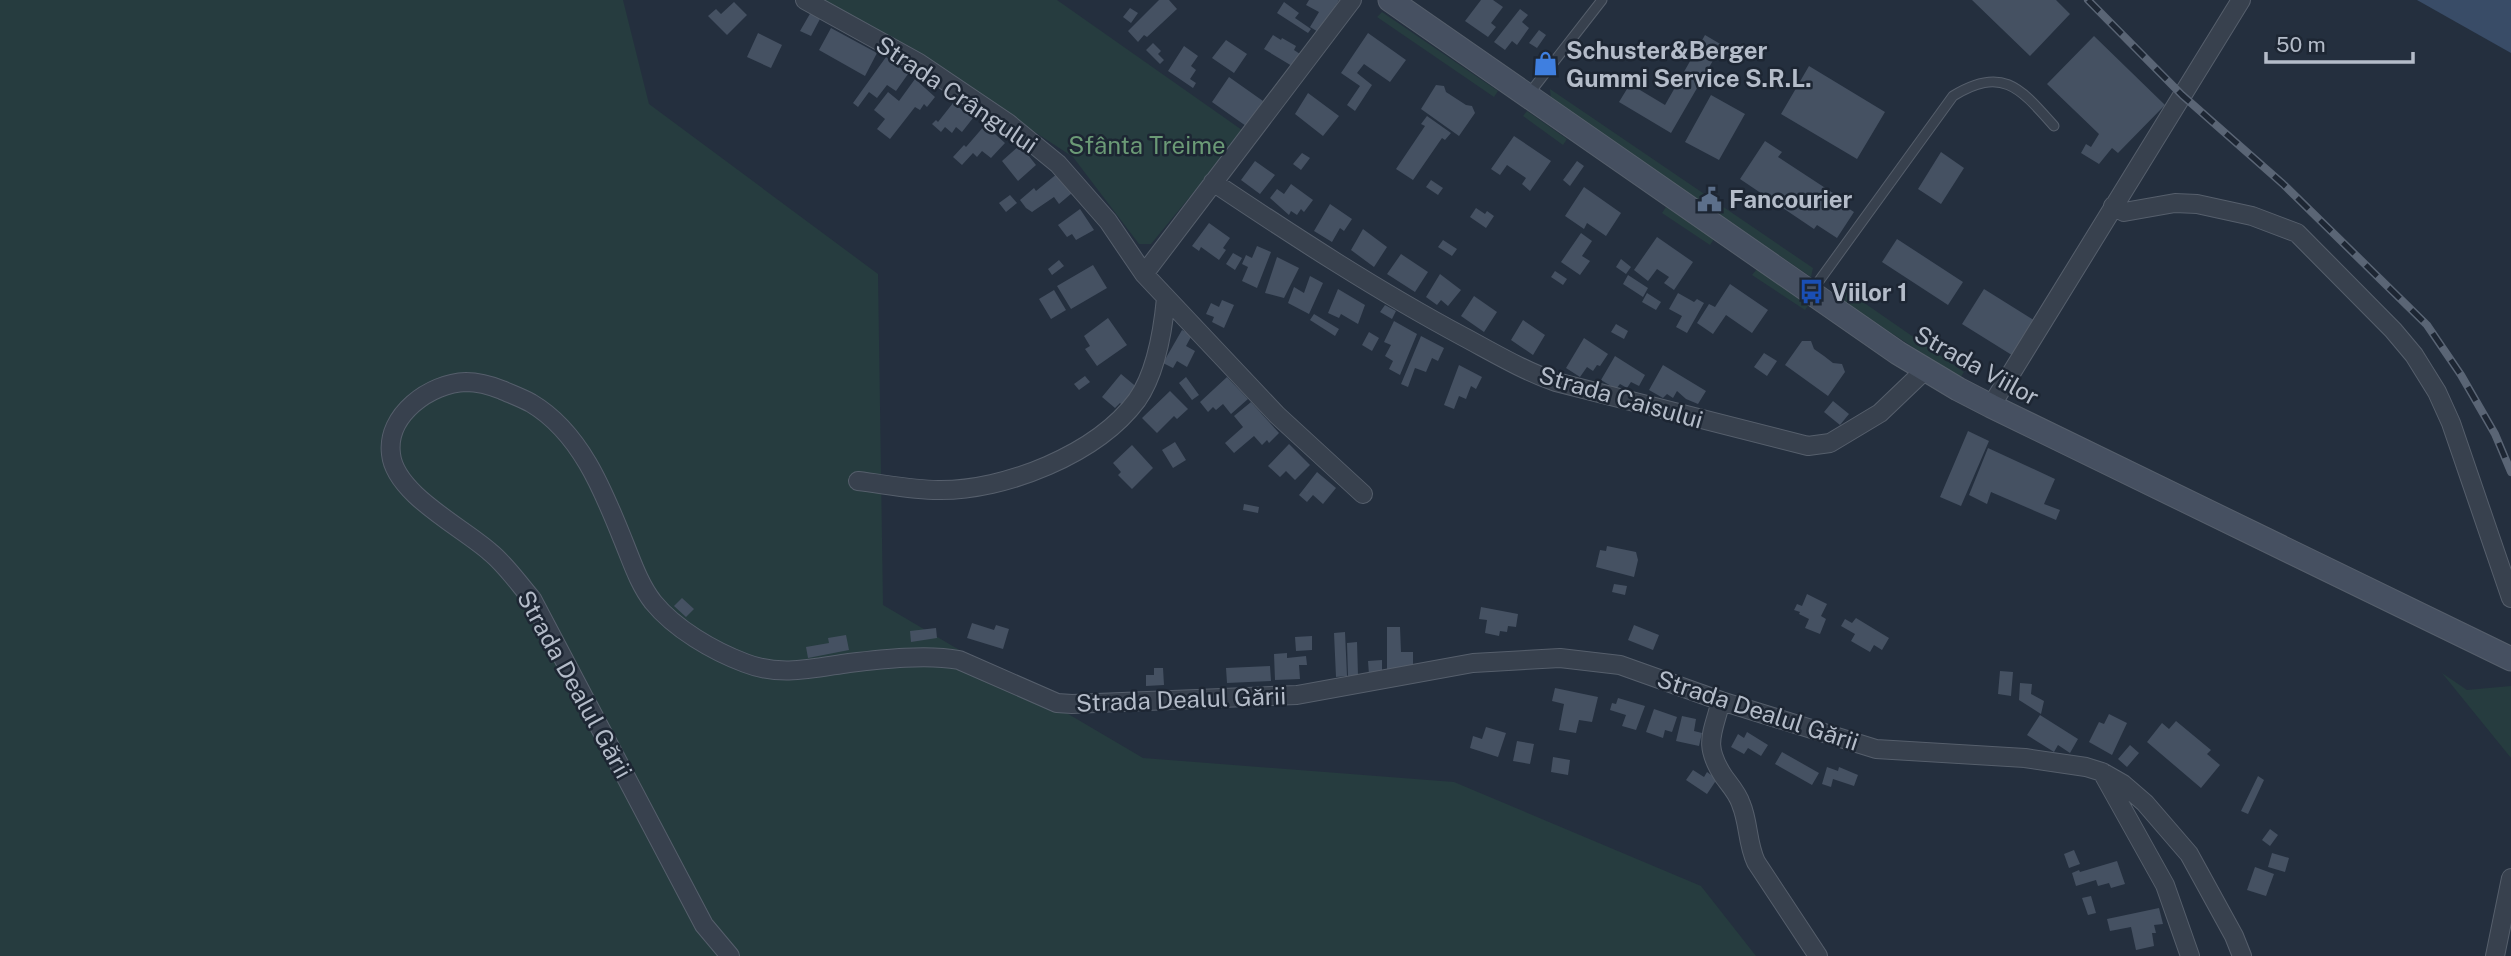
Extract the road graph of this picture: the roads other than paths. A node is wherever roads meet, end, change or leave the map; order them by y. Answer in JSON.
{"nodes":[{"id":1,"x":805,"y":0,"type":"edge"},
{"id":2,"x":1352,"y":0,"type":"edge"},
{"id":3,"x":1390,"y":0,"type":"edge"},
{"id":4,"x":1602,"y":0,"type":"edge"},
{"id":5,"x":2241,"y":0,"type":"edge"},
{"id":6,"x":1527,"y":96,"type":"junction"},
{"id":7,"x":2054,"y":126,"type":"dead end"},
{"id":8,"x":1213,"y":182,"type":"junction"},
{"id":9,"x":2113,"y":206,"type":"junction"},
{"id":10,"x":1144,"y":274,"type":"junction"},
{"id":11,"x":1811,"y":292,"type":"junction"},
{"id":12,"x":1166,"y":298,"type":"junction"},
{"id":13,"x":1926,"y":370,"type":"junction"},
{"id":14,"x":1991,"y":406,"type":"junction"},
{"id":15,"x":858,"y":481,"type":"dead end"},
{"id":16,"x":1363,"y":494,"type":"dead end"},
{"id":17,"x":2511,"y":598,"type":"edge"},
{"id":18,"x":2511,"y":659,"type":"edge"},
{"id":19,"x":1721,"y":701,"type":"junction"},
{"id":20,"x":2102,"y":772,"type":"junction"},
{"id":21,"x":2511,"y":878,"type":"edge"},
{"id":22,"x":730,"y":956,"type":"edge"},
{"id":23,"x":1818,"y":956,"type":"edge"},
{"id":24,"x":2190,"y":956,"type":"edge"},
{"id":25,"x":2242,"y":956,"type":"edge"},
{"id":26,"x":2495,"y":956,"type":"edge"}],
"edges":[{"from":1,"to":10,"type":"street","name":"Strada Crângului"},
{"from":2,"to":8,"type":"street"},
{"from":3,"to":6,"type":"street","name":"Strada Viilor"},
{"from":4,"to":6,"type":"lane"},
{"from":5,"to":9,"type":"street"},
{"from":6,"to":11,"type":"street","name":"Strada Viilor"},
{"from":7,"to":11,"type":"lane"},
{"from":8,"to":10,"type":"street"},
{"from":8,"to":13,"type":"street","name":"Strada Caisului"},
{"from":9,"to":14,"type":"street"},
{"from":9,"to":17,"type":"street"},
{"from":10,"to":12,"type":"street","name":"Strada Crângului"},
{"from":11,"to":13,"type":"street","name":"Strada Viilor"},
{"from":12,"to":15,"type":"street"},
{"from":12,"to":16,"type":"street","name":"Strada Crângului"},
{"from":13,"to":14,"type":"street","name":"Strada Viilor"},
{"from":14,"to":18,"type":"street","name":"Strada Viilor"},
{"from":19,"to":20,"type":"street","name":"Strada Dealul Gării"},
{"from":19,"to":22,"type":"street","name":"Strada Dealul Gării"},
{"from":19,"to":23,"type":"street"},
{"from":20,"to":24,"type":"street"},
{"from":20,"to":25,"type":"street","name":"Strada Dealul Gării"},
{"from":21,"to":26,"type":"street"}]}
